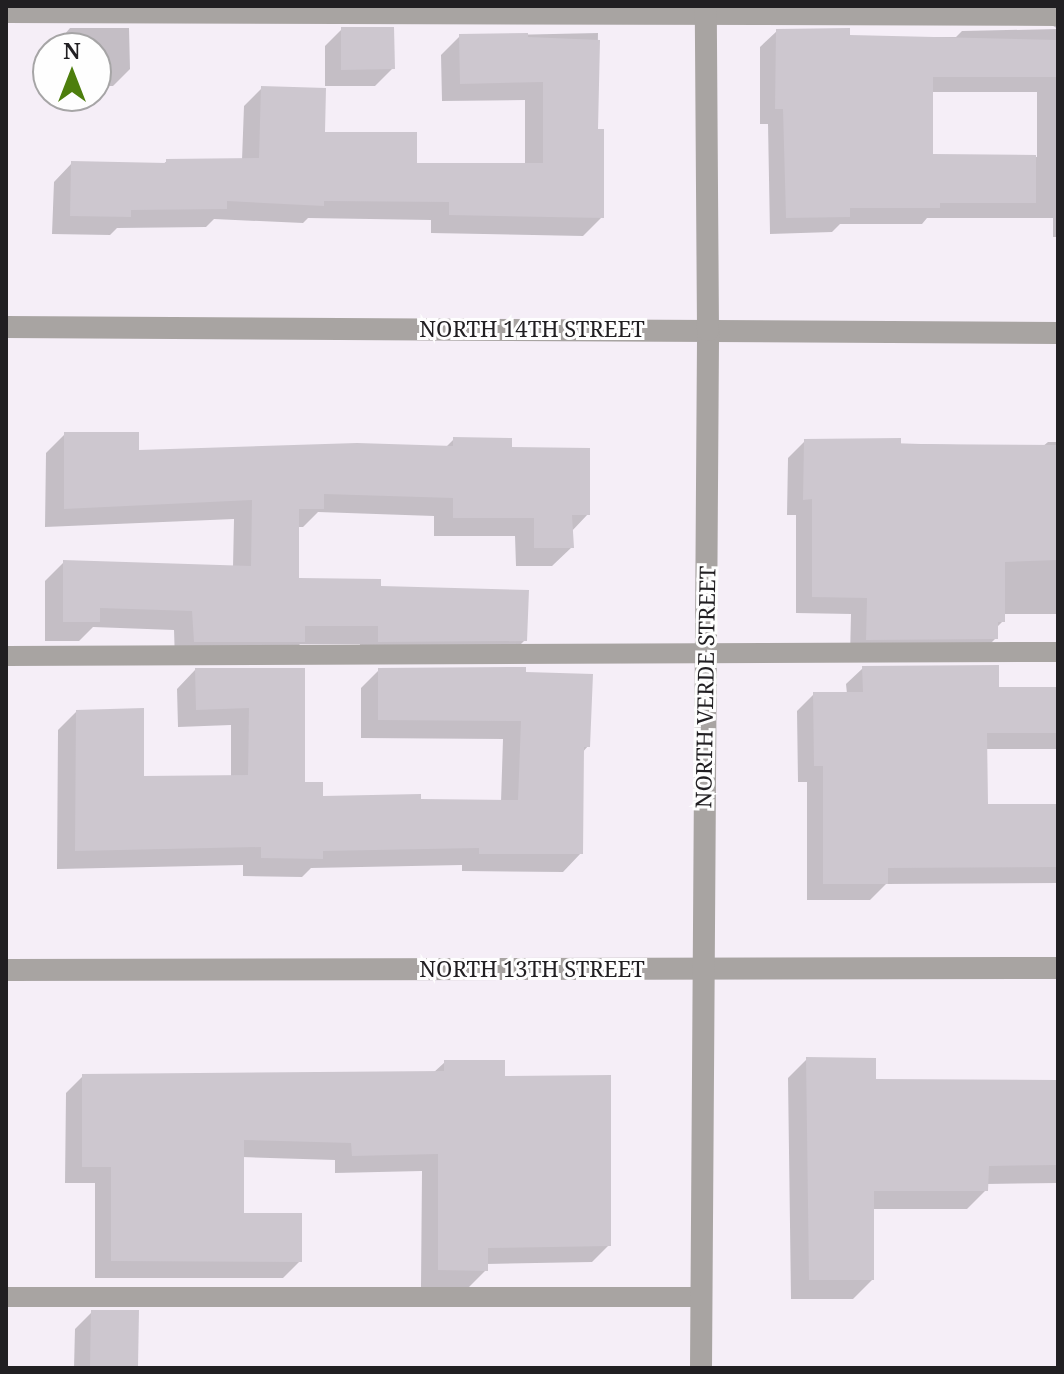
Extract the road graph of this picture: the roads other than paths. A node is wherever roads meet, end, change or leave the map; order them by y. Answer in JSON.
{"nodes":[{"id":1,"x":706,"y":11,"type":"edge"},
{"id":2,"x":6,"y":13,"type":"edge"},
{"id":3,"x":1058,"y":16,"type":"edge"},
{"id":4,"x":6,"y":327,"type":"edge"},
{"id":5,"x":708,"y":330,"type":"junction"},
{"id":6,"x":1058,"y":333,"type":"edge"},
{"id":7,"x":1058,"y":652,"type":"edge"},
{"id":8,"x":705,"y":653,"type":"junction"},
{"id":9,"x":6,"y":656,"type":"edge"},
{"id":10,"x":703,"y":968,"type":"junction"},
{"id":11,"x":1058,"y":968,"type":"edge"},
{"id":12,"x":6,"y":970,"type":"edge"},
{"id":13,"x":6,"y":1297,"type":"edge"},
{"id":14,"x":702,"y":1297,"type":"junction"},
{"id":15,"x":701,"y":1368,"type":"edge"}],
"edges":[{"from":1,"to":2,"type":"lane"},
{"from":1,"to":3,"type":"lane"},
{"from":1,"to":5,"type":"street","name":"NORTH VERDE STREET"},
{"from":4,"to":5,"type":"street","name":"NORTH 14TH STREET"},
{"from":5,"to":6,"type":"street","name":"NORTH 14TH STREET"},
{"from":5,"to":8,"type":"street","name":"NORTH VERDE STREET"},
{"from":7,"to":8,"type":"lane"},
{"from":8,"to":9,"type":"lane"},
{"from":8,"to":10,"type":"street","name":"NORTH VERDE STREET"},
{"from":10,"to":11,"type":"street","name":"NORTH 13TH STREET"},
{"from":10,"to":12,"type":"street","name":"NORTH 13TH STREET"},
{"from":10,"to":14,"type":"street","name":"NORTH VERDE STREET"},
{"from":13,"to":14,"type":"lane"},
{"from":14,"to":15,"type":"street","name":"NORTH VERDE STREET"}]}
